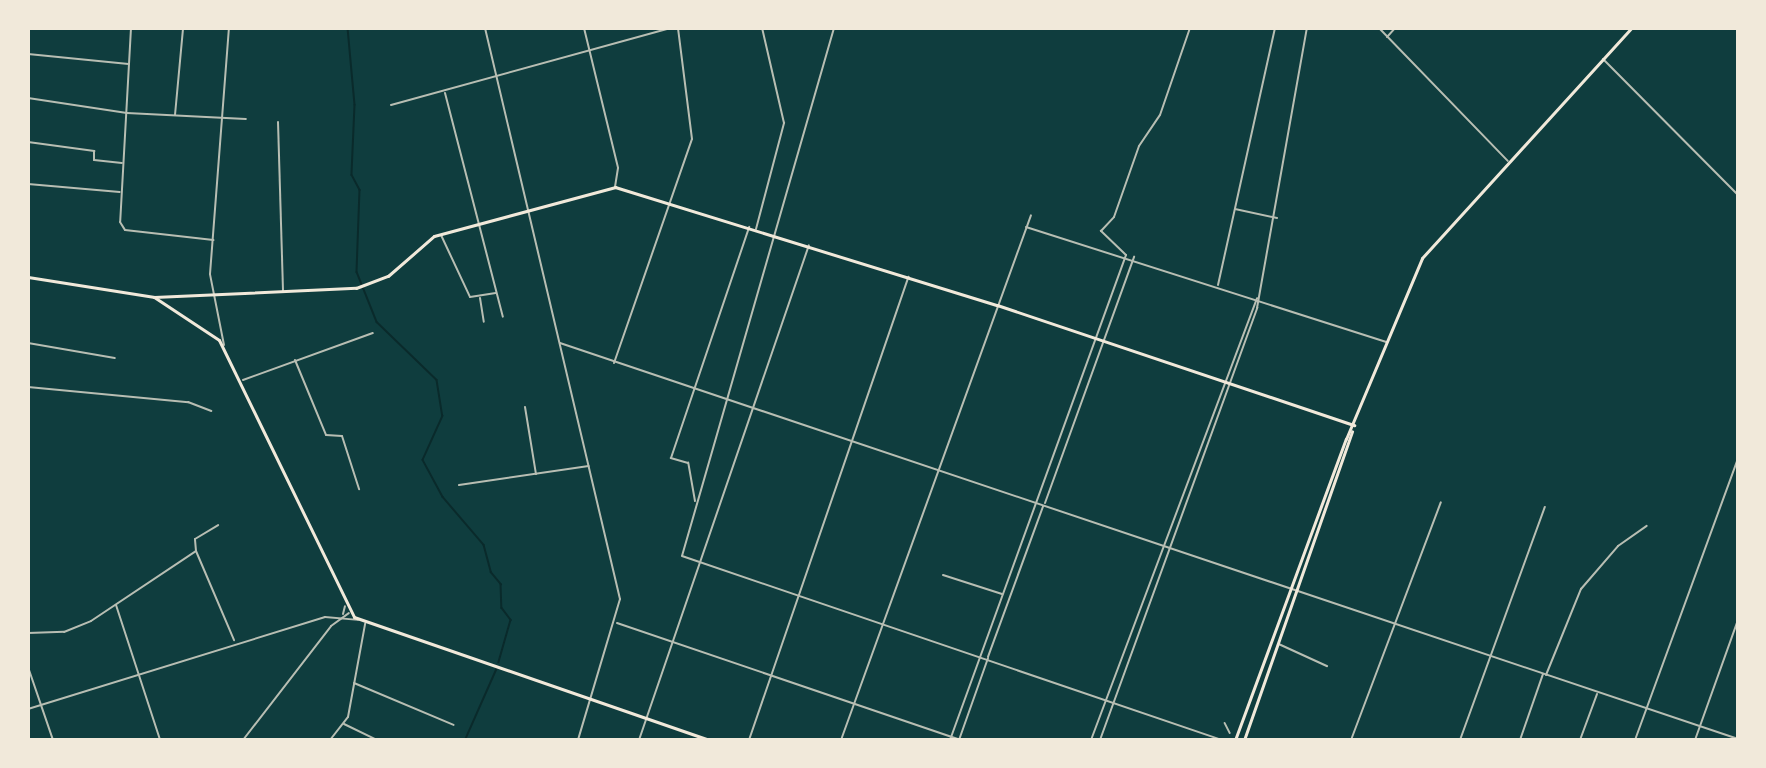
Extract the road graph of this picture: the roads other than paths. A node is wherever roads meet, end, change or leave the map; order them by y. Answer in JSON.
{"nodes":[{"id":1,"x":131,"y":28,"type":"edge"},
{"id":2,"x":183,"y":28,"type":"edge"},
{"id":3,"x":229,"y":28,"type":"edge"},
{"id":4,"x":273,"y":28,"type":"edge"},
{"id":5,"x":485,"y":28,"type":"edge"},
{"id":6,"x":584,"y":28,"type":"edge"},
{"id":7,"x":670,"y":28,"type":"edge"},
{"id":8,"x":678,"y":28,"type":"edge"},
{"id":9,"x":762,"y":28,"type":"edge"},
{"id":10,"x":834,"y":28,"type":"edge"},
{"id":11,"x":1190,"y":28,"type":"edge"},
{"id":12,"x":1275,"y":28,"type":"edge"},
{"id":13,"x":1307,"y":28,"type":"edge"},
{"id":14,"x":1379,"y":28,"type":"edge"},
{"id":15,"x":1395,"y":28,"type":"edge"},
{"id":16,"x":1631,"y":28,"type":"edge"},
{"id":17,"x":284,"y":29,"type":"edge"},
{"id":18,"x":1388,"y":37,"type":"junction"},
{"id":19,"x":590,"y":52,"type":"junction"},
{"id":20,"x":28,"y":54,"type":"edge"},
{"id":21,"x":1603,"y":59,"type":"junction"},
{"id":22,"x":129,"y":64,"type":"junction"},
{"id":23,"x":496,"y":78,"type":"junction"},
{"id":24,"x":445,"y":93,"type":"junction"},
{"id":25,"x":28,"y":98,"type":"edge"},
{"id":26,"x":391,"y":105,"type":"dead end"},
{"id":27,"x":127,"y":113,"type":"junction"},
{"id":28,"x":175,"y":116,"type":"junction"},
{"id":29,"x":223,"y":118,"type":"junction"},
{"id":30,"x":246,"y":119,"type":"dead end"},
{"id":31,"x":278,"y":122,"type":"dead end"},
{"id":32,"x":28,"y":142,"type":"edge"},
{"id":33,"x":1508,"y":161,"type":"junction"},
{"id":34,"x":122,"y":163,"type":"junction"},
{"id":35,"x":28,"y":184,"type":"edge"},
{"id":36,"x":615,"y":187,"type":"junction"},
{"id":37,"x":120,"y":192,"type":"junction"},
{"id":38,"x":1737,"y":195,"type":"edge"},
{"id":39,"x":669,"y":204,"type":"junction"},
{"id":40,"x":1235,"y":208,"type":"junction"},
{"id":41,"x":528,"y":209,"type":"junction"},
{"id":42,"x":1031,"y":216,"type":"dead end"},
{"id":43,"x":1277,"y":218,"type":"junction"},
{"id":44,"x":478,"y":224,"type":"junction"},
{"id":45,"x":748,"y":227,"type":"junction"},
{"id":46,"x":1026,"y":227,"type":"junction"},
{"id":47,"x":756,"y":229,"type":"junction"},
{"id":48,"x":440,"y":234,"type":"junction"},
{"id":49,"x":773,"y":235,"type":"junction"},
{"id":50,"x":213,"y":240,"type":"junction"},
{"id":51,"x":809,"y":245,"type":"junction"},
{"id":52,"x":1126,"y":255,"type":"junction"},
{"id":53,"x":1134,"y":257,"type":"junction"},
{"id":54,"x":28,"y":277,"type":"edge"},
{"id":55,"x":909,"y":277,"type":"junction"},
{"id":56,"x":1218,"y":285,"type":"junction"},
{"id":57,"x":283,"y":291,"type":"junction"},
{"id":58,"x":496,"y":293,"type":"junction"},
{"id":59,"x":214,"y":294,"type":"junction"},
{"id":60,"x":154,"y":297,"type":"junction"},
{"id":61,"x":480,"y":298,"type":"junction"},
{"id":62,"x":1257,"y":298,"type":"junction"},
{"id":63,"x":997,"y":305,"type":"junction"},
{"id":64,"x":503,"y":317,"type":"dead end"},
{"id":65,"x":484,"y":322,"type":"dead end"},
{"id":66,"x":373,"y":333,"type":"dead end"},
{"id":67,"x":1095,"y":339,"type":"junction"},
{"id":68,"x":1104,"y":342,"type":"junction"},
{"id":69,"x":1387,"y":342,"type":"junction"},
{"id":70,"x":28,"y":344,"type":"edge"},
{"id":71,"x":560,"y":344,"type":"junction"},
{"id":72,"x":224,"y":345,"type":"junction"},
{"id":73,"x":115,"y":358,"type":"dead end"},
{"id":74,"x":295,"y":360,"type":"junction"},
{"id":75,"x":614,"y":363,"type":"junction"},
{"id":76,"x":243,"y":380,"type":"junction"},
{"id":77,"x":1222,"y":381,"type":"junction"},
{"id":78,"x":1230,"y":383,"type":"junction"},
{"id":79,"x":28,"y":387,"type":"edge"},
{"id":80,"x":692,"y":388,"type":"junction"},
{"id":81,"x":726,"y":400,"type":"junction"},
{"id":82,"x":525,"y":407,"type":"dead end"},
{"id":83,"x":753,"y":409,"type":"junction"},
{"id":84,"x":211,"y":411,"type":"dead end"},
{"id":85,"x":1354,"y":425,"type":"junction"},
{"id":86,"x":1352,"y":430,"type":"junction"},
{"id":87,"x":850,"y":441,"type":"junction"},
{"id":88,"x":1737,"y":459,"type":"edge"},
{"id":89,"x":589,"y":466,"type":"junction"},
{"id":90,"x":939,"y":469,"type":"junction"},
{"id":91,"x":536,"y":474,"type":"junction"},
{"id":92,"x":459,"y":485,"type":"dead end"},
{"id":93,"x":359,"y":489,"type":"dead end"},
{"id":94,"x":1037,"y":500,"type":"junction"},
{"id":95,"x":695,"y":501,"type":"junction"},
{"id":96,"x":1441,"y":502,"type":"dead end"},
{"id":97,"x":1045,"y":503,"type":"junction"},
{"id":98,"x":1545,"y":507,"type":"dead end"},
{"id":99,"x":218,"y":525,"type":"dead end"},
{"id":100,"x":1647,"y":526,"type":"dead end"},
{"id":101,"x":1164,"y":543,"type":"junction"},
{"id":102,"x":1171,"y":545,"type":"junction"},
{"id":103,"x":196,"y":551,"type":"junction"},
{"id":104,"x":699,"y":562,"type":"junction"},
{"id":105,"x":943,"y":574,"type":"dead end"},
{"id":106,"x":1292,"y":587,"type":"junction"},
{"id":107,"x":1299,"y":589,"type":"junction"},
{"id":108,"x":1002,"y":594,"type":"junction"},
{"id":109,"x":799,"y":595,"type":"junction"},
{"id":110,"x":116,"y":605,"type":"junction"},
{"id":111,"x":345,"y":606,"type":"junction"},
{"id":112,"x":348,"y":613,"type":"junction"},
{"id":113,"x":341,"y":616,"type":"junction"},
{"id":114,"x":358,"y":620,"type":"junction"},
{"id":115,"x":1737,"y":620,"type":"edge"},
{"id":116,"x":365,"y":624,"type":"junction"},
{"id":117,"x":617,"y":624,"type":"junction"},
{"id":118,"x":884,"y":624,"type":"junction"},
{"id":119,"x":1395,"y":624,"type":"junction"},
{"id":120,"x":1133,"y":627,"type":"junction"},
{"id":121,"x":1140,"y":629,"type":"junction"},
{"id":122,"x":28,"y":633,"type":"edge"},
{"id":123,"x":673,"y":641,"type":"junction"},
{"id":124,"x":1271,"y":641,"type":"junction"},
{"id":125,"x":234,"y":642,"type":"junction"},
{"id":126,"x":1279,"y":644,"type":"junction"},
{"id":127,"x":1491,"y":655,"type":"junction"},
{"id":128,"x":980,"y":656,"type":"junction"},
{"id":129,"x":988,"y":658,"type":"junction"},
{"id":130,"x":1327,"y":666,"type":"dead end"},
{"id":131,"x":28,"y":667,"type":"edge"},
{"id":132,"x":139,"y":672,"type":"junction"},
{"id":133,"x":1544,"y":675,"type":"junction"},
{"id":134,"x":771,"y":676,"type":"junction"},
{"id":135,"x":354,"y":683,"type":"junction"},
{"id":136,"x":1597,"y":693,"type":"junction"},
{"id":137,"x":1106,"y":699,"type":"junction"},
{"id":138,"x":592,"y":700,"type":"junction"},
{"id":139,"x":1113,"y":702,"type":"junction"},
{"id":140,"x":853,"y":704,"type":"junction"},
{"id":141,"x":41,"y":705,"type":"junction"},
{"id":142,"x":28,"y":709,"type":"edge"},
{"id":143,"x":1646,"y":709,"type":"junction"},
{"id":144,"x":647,"y":718,"type":"junction"},
{"id":145,"x":1225,"y":723,"type":"dead end"},
{"id":146,"x":344,"y":724,"type":"junction"},
{"id":147,"x":454,"y":725,"type":"dead end"},
{"id":148,"x":1700,"y":726,"type":"junction"},
{"id":149,"x":1230,"y":733,"type":"dead end"},
{"id":150,"x":951,"y":738,"type":"edge"},
{"id":151,"x":959,"y":739,"type":"edge"},
{"id":152,"x":1737,"y":739,"type":"edge"},
{"id":153,"x":53,"y":740,"type":"edge"},
{"id":154,"x":160,"y":740,"type":"edge"},
{"id":155,"x":243,"y":740,"type":"edge"},
{"id":156,"x":330,"y":740,"type":"edge"},
{"id":157,"x":377,"y":740,"type":"edge"},
{"id":158,"x":578,"y":740,"type":"edge"},
{"id":159,"x":639,"y":740,"type":"edge"},
{"id":160,"x":709,"y":740,"type":"edge"},
{"id":161,"x":749,"y":740,"type":"edge"},
{"id":162,"x":841,"y":740,"type":"edge"},
{"id":163,"x":1091,"y":740,"type":"edge"},
{"id":164,"x":1100,"y":740,"type":"edge"},
{"id":165,"x":1222,"y":740,"type":"edge"},
{"id":166,"x":1235,"y":740,"type":"edge"},
{"id":167,"x":1244,"y":740,"type":"edge"},
{"id":168,"x":1351,"y":740,"type":"edge"},
{"id":169,"x":1460,"y":740,"type":"edge"},
{"id":170,"x":1520,"y":740,"type":"edge"},
{"id":171,"x":1580,"y":740,"type":"edge"},
{"id":172,"x":1635,"y":740,"type":"edge"},
{"id":173,"x":1695,"y":740,"type":"edge"}],
"edges":[{"from":1,"to":22,"type":"street"},
{"from":2,"to":28,"type":"street"},
{"from":3,"to":29,"type":"street"},
{"from":4,"to":17,"type":"street"},
{"from":5,"to":23,"type":"street"},
{"from":6,"to":19,"type":"street"},
{"from":7,"to":19,"type":"street"},
{"from":8,"to":39,"type":"street"},
{"from":9,"to":47,"type":"street"},
{"from":10,"to":49,"type":"street"},
{"from":11,"to":52,"type":"street"},
{"from":12,"to":40,"type":"street"},
{"from":13,"to":43,"type":"street"},
{"from":14,"to":18,"type":"street"},
{"from":15,"to":18,"type":"street"},
{"from":16,"to":21,"type":"main road"},
{"from":18,"to":33,"type":"street"},
{"from":19,"to":23,"type":"street"},
{"from":19,"to":36,"type":"street"},
{"from":20,"to":22,"type":"street"},
{"from":21,"to":33,"type":"main road"},
{"from":21,"to":38,"type":"street"},
{"from":22,"to":27,"type":"street"},
{"from":23,"to":24,"type":"street"},
{"from":23,"to":41,"type":"street"},
{"from":24,"to":26,"type":"street"},
{"from":24,"to":44,"type":"street"},
{"from":25,"to":27,"type":"street"},
{"from":27,"to":28,"type":"street"},
{"from":27,"to":34,"type":"street"},
{"from":28,"to":29,"type":"street"},
{"from":29,"to":30,"type":"street"},
{"from":29,"to":50,"type":"street"},
{"from":31,"to":57,"type":"street"},
{"from":32,"to":34,"type":"street"},
{"from":33,"to":69,"type":"main road"},
{"from":34,"to":37,"type":"street"},
{"from":35,"to":37,"type":"street"},
{"from":36,"to":39,"type":"main road"},
{"from":36,"to":41,"type":"main road"},
{"from":37,"to":50,"type":"street"},
{"from":39,"to":45,"type":"main road"},
{"from":39,"to":75,"type":"street"},
{"from":40,"to":43,"type":"street"},
{"from":40,"to":56,"type":"street"},
{"from":41,"to":44,"type":"main road"},
{"from":41,"to":71,"type":"street"},
{"from":42,"to":46,"type":"street"},
{"from":43,"to":62,"type":"street"},
{"from":44,"to":48,"type":"main road"},
{"from":44,"to":58,"type":"street"},
{"from":45,"to":47,"type":"main road"},
{"from":45,"to":80,"type":"street"},
{"from":46,"to":52,"type":"street"},
{"from":46,"to":63,"type":"street"},
{"from":47,"to":49,"type":"main road"},
{"from":48,"to":57,"type":"main road"},
{"from":48,"to":61,"type":"street"},
{"from":49,"to":51,"type":"main road"},
{"from":49,"to":81,"type":"street"},
{"from":50,"to":59,"type":"street"},
{"from":51,"to":55,"type":"main road"},
{"from":51,"to":83,"type":"street"},
{"from":52,"to":53,"type":"street"},
{"from":52,"to":67,"type":"street"},
{"from":53,"to":56,"type":"street"},
{"from":53,"to":68,"type":"street"},
{"from":54,"to":60,"type":"main road"},
{"from":55,"to":63,"type":"main road"},
{"from":55,"to":87,"type":"street"},
{"from":56,"to":62,"type":"street"},
{"from":57,"to":59,"type":"main road"},
{"from":58,"to":61,"type":"street"},
{"from":58,"to":64,"type":"street"},
{"from":59,"to":60,"type":"main road"},
{"from":59,"to":72,"type":"street"},
{"from":60,"to":72,"type":"main road"},
{"from":61,"to":65,"type":"street"},
{"from":62,"to":69,"type":"street"},
{"from":62,"to":77,"type":"street"},
{"from":62,"to":78,"type":"street"},
{"from":63,"to":67,"type":"main road"},
{"from":63,"to":90,"type":"street"},
{"from":66,"to":74,"type":"street"},
{"from":67,"to":68,"type":"main road"},
{"from":67,"to":94,"type":"street"},
{"from":68,"to":77,"type":"main road"},
{"from":68,"to":97,"type":"street"},
{"from":69,"to":85,"type":"main road"},
{"from":70,"to":73,"type":"street"},
{"from":71,"to":75,"type":"street"},
{"from":71,"to":89,"type":"street"},
{"from":72,"to":76,"type":"main road"},
{"from":74,"to":76,"type":"street"},
{"from":74,"to":93,"type":"street"},
{"from":75,"to":80,"type":"street"},
{"from":76,"to":111,"type":"main road"},
{"from":77,"to":78,"type":"main road"},
{"from":77,"to":101,"type":"street"},
{"from":78,"to":85,"type":"main road"},
{"from":78,"to":102,"type":"street"},
{"from":79,"to":84,"type":"street"},
{"from":80,"to":81,"type":"street"},
{"from":80,"to":95,"type":"street"},
{"from":81,"to":83,"type":"street"},
{"from":81,"to":95,"type":"street"},
{"from":82,"to":91,"type":"street"},
{"from":83,"to":87,"type":"street"},
{"from":83,"to":104,"type":"street"},
{"from":85,"to":86,"type":"main road"},
{"from":86,"to":106,"type":"main road"},
{"from":86,"to":107,"type":"main road"},
{"from":87,"to":90,"type":"street"},
{"from":87,"to":109,"type":"street"},
{"from":88,"to":143,"type":"street"},
{"from":89,"to":91,"type":"street"},
{"from":89,"to":117,"type":"street"},
{"from":90,"to":94,"type":"street"},
{"from":90,"to":118,"type":"street"},
{"from":91,"to":92,"type":"street"},
{"from":94,"to":97,"type":"street"},
{"from":94,"to":108,"type":"street"},
{"from":95,"to":104,"type":"street"},
{"from":96,"to":119,"type":"street"},
{"from":97,"to":101,"type":"street"},
{"from":97,"to":129,"type":"street"},
{"from":98,"to":127,"type":"street"},
{"from":99,"to":103,"type":"street"},
{"from":100,"to":133,"type":"street"},
{"from":101,"to":102,"type":"street"},
{"from":101,"to":120,"type":"street"},
{"from":102,"to":106,"type":"street"},
{"from":102,"to":121,"type":"street"},
{"from":103,"to":110,"type":"street"},
{"from":103,"to":125,"type":"street"},
{"from":104,"to":109,"type":"street"},
{"from":104,"to":123,"type":"street"},
{"from":105,"to":108,"type":"street"},
{"from":106,"to":107,"type":"street"},
{"from":106,"to":124,"type":"main road"},
{"from":107,"to":119,"type":"street"},
{"from":107,"to":126,"type":"main road"},
{"from":108,"to":128,"type":"street"},
{"from":109,"to":118,"type":"street"},
{"from":109,"to":134,"type":"street"},
{"from":110,"to":122,"type":"street"},
{"from":110,"to":132,"type":"street"},
{"from":111,"to":112,"type":"main road"},
{"from":111,"to":113,"type":"street"},
{"from":112,"to":113,"type":"street"},
{"from":112,"to":114,"type":"main road"},
{"from":113,"to":114,"type":"street"},
{"from":113,"to":125,"type":"street"},
{"from":113,"to":155,"type":"street"},
{"from":114,"to":116,"type":"main road"},
{"from":115,"to":148,"type":"street"},
{"from":116,"to":135,"type":"street"},
{"from":116,"to":138,"type":"main road"},
{"from":117,"to":123,"type":"street"},
{"from":117,"to":138,"type":"street"},
{"from":118,"to":128,"type":"street"},
{"from":118,"to":140,"type":"street"},
{"from":119,"to":127,"type":"street"},
{"from":119,"to":168,"type":"street"},
{"from":120,"to":121,"type":"street"},
{"from":120,"to":137,"type":"street"},
{"from":121,"to":139,"type":"street"},
{"from":123,"to":134,"type":"street"},
{"from":123,"to":144,"type":"street"},
{"from":124,"to":126,"type":"main road"},
{"from":124,"to":166,"type":"main road"},
{"from":125,"to":132,"type":"street"},
{"from":126,"to":130,"type":"street"},
{"from":126,"to":167,"type":"main road"},
{"from":127,"to":133,"type":"street"},
{"from":127,"to":169,"type":"street"},
{"from":128,"to":129,"type":"street"},
{"from":128,"to":150,"type":"street"},
{"from":129,"to":137,"type":"street"},
{"from":129,"to":151,"type":"street"},
{"from":131,"to":141,"type":"street"},
{"from":132,"to":141,"type":"street"},
{"from":132,"to":154,"type":"street"},
{"from":133,"to":136,"type":"street"},
{"from":133,"to":170,"type":"street"},
{"from":134,"to":140,"type":"street"},
{"from":134,"to":161,"type":"street"},
{"from":135,"to":146,"type":"street"},
{"from":135,"to":147,"type":"street"},
{"from":136,"to":143,"type":"street"},
{"from":136,"to":171,"type":"street"},
{"from":137,"to":139,"type":"street"},
{"from":137,"to":163,"type":"street"},
{"from":138,"to":144,"type":"main road"},
{"from":138,"to":158,"type":"street"},
{"from":139,"to":164,"type":"street"},
{"from":139,"to":165,"type":"street"},
{"from":140,"to":150,"type":"street"},
{"from":140,"to":162,"type":"street"},
{"from":141,"to":142,"type":"street"},
{"from":141,"to":153,"type":"street"},
{"from":143,"to":148,"type":"street"},
{"from":143,"to":172,"type":"street"},
{"from":144,"to":159,"type":"street"},
{"from":144,"to":160,"type":"main road"},
{"from":145,"to":149,"type":"street"},
{"from":146,"to":156,"type":"street"},
{"from":146,"to":157,"type":"street"},
{"from":148,"to":152,"type":"street"},
{"from":148,"to":173,"type":"street"},
{"from":150,"to":151,"type":"street"}]}
